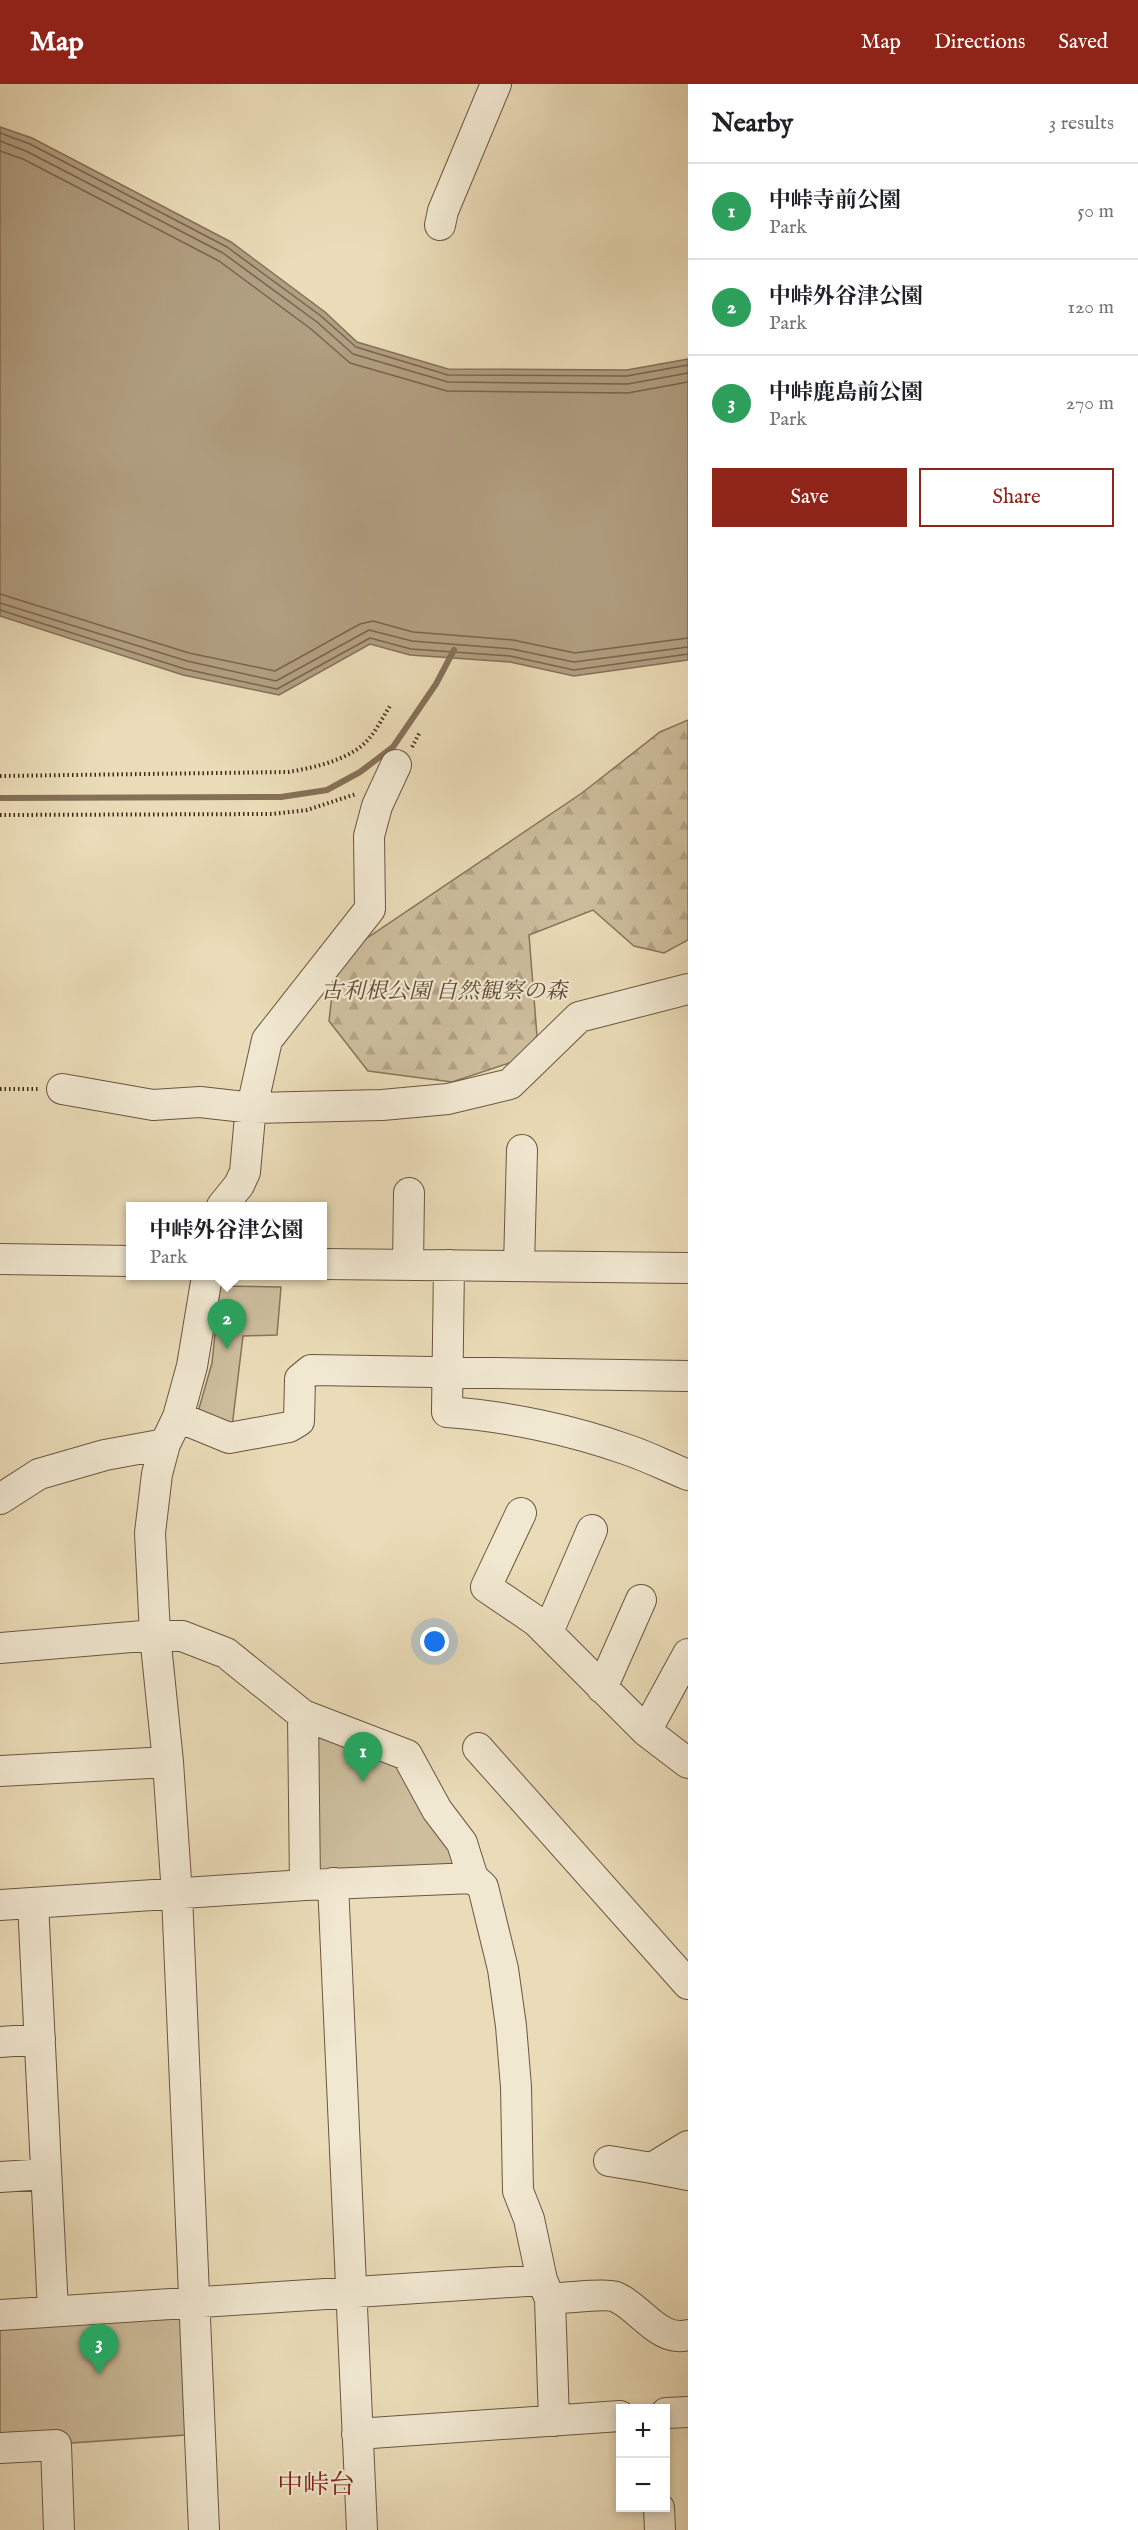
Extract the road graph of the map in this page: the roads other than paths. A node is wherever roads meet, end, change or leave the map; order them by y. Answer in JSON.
{"nodes":[{"id":1,"x":496,"y":84,"type":"edge"},
{"id":2,"x":440,"y":225,"type":"dead end"},
{"id":3,"x":396,"y":765,"type":"road end"},
{"id":4,"x":688,"y":989,"type":"edge"},
{"id":5,"x":62,"y":1089,"type":"road end"},
{"id":6,"x":253,"y":1108,"type":"junction"},
{"id":7,"x":522,"y":1150,"type":"dead end"},
{"id":8,"x":410,"y":1193,"type":"dead end"},
{"id":9,"x":225,"y":1202,"type":"edge"},
{"id":10,"x":0,"y":1259,"type":"edge"},
{"id":11,"x":126,"y":1261,"type":"edge"},
{"id":12,"x":327,"y":1264,"type":"edge"},
{"id":13,"x":408,"y":1265,"type":"junction"},
{"id":14,"x":449,"y":1265,"type":"junction"},
{"id":15,"x":519,"y":1266,"type":"junction"},
{"id":16,"x":688,"y":1268,"type":"edge"},
{"id":17,"x":206,"y":1280,"type":"edge"},
{"id":18,"x":447,"y":1372,"type":"junction"},
{"id":19,"x":688,"y":1376,"type":"edge"},
{"id":20,"x":178,"y":1417,"type":"junction"},
{"id":21,"x":165,"y":1444,"type":"junction"},
{"id":22,"x":688,"y":1475,"type":"edge"},
{"id":23,"x":0,"y":1499,"type":"edge"},
{"id":24,"x":521,"y":1513,"type":"dead end"},
{"id":25,"x":592,"y":1530,"type":"dead end"},
{"id":26,"x":641,"y":1600,"type":"dead end"},
{"id":27,"x":548,"y":1632,"type":"junction"},
{"id":28,"x":155,"y":1635,"type":"junction"},
{"id":29,"x":0,"y":1648,"type":"edge"},
{"id":30,"x":688,"y":1654,"type":"edge"},
{"id":31,"x":602,"y":1688,"type":"junction"},
{"id":32,"x":303,"y":1715,"type":"junction"},
{"id":33,"x":646,"y":1731,"type":"junction"},
{"id":34,"x":478,"y":1748,"type":"dead end"},
{"id":35,"x":168,"y":1762,"type":"junction"},
{"id":36,"x":688,"y":1764,"type":"edge"},
{"id":37,"x":0,"y":1771,"type":"edge"},
{"id":38,"x":473,"y":1878,"type":"junction"},
{"id":39,"x":319,"y":1884,"type":"junction"},
{"id":40,"x":177,"y":1894,"type":"junction"},
{"id":41,"x":33,"y":1903,"type":"junction"},
{"id":42,"x":0,"y":1905,"type":"edge"},
{"id":43,"x":688,"y":1984,"type":"edge"},
{"id":44,"x":40,"y":2039,"type":"junction"},
{"id":45,"x":0,"y":2042,"type":"edge"},
{"id":46,"x":688,"y":2146,"type":"edge"},
{"id":47,"x":609,"y":2161,"type":"dead end"},
{"id":48,"x":652,"y":2168,"type":"junction"},
{"id":49,"x":46,"y":2174,"type":"junction"},
{"id":50,"x":688,"y":2175,"type":"edge"},
{"id":51,"x":0,"y":2177,"type":"edge"},
{"id":52,"x":546,"y":2289,"type":"junction"},
{"id":53,"x":350,"y":2292,"type":"junction"},
{"id":54,"x":194,"y":2301,"type":"junction"},
{"id":55,"x":53,"y":2311,"type":"junction"},
{"id":56,"x":0,"y":2315,"type":"edge"},
{"id":57,"x":688,"y":2335,"type":"edge"},
{"id":58,"x":688,"y":2412,"type":"edge"},
{"id":59,"x":670,"y":2414,"type":"edge"},
{"id":60,"x":616,"y":2416,"type":"edge"},
{"id":61,"x":554,"y":2421,"type":"junction"},
{"id":62,"x":357,"y":2434,"type":"junction"},
{"id":63,"x":0,"y":2448,"type":"edge"},
{"id":64,"x":659,"y":2512,"type":"edge"},
{"id":65,"x":60,"y":2530,"type":"edge"},
{"id":66,"x":204,"y":2530,"type":"edge"},
{"id":67,"x":362,"y":2530,"type":"edge"},
{"id":68,"x":660,"y":2530,"type":"edge"}],
"edges":[{"from":1,"to":2,"type":"street"},
{"from":3,"to":6,"type":"street"},
{"from":4,"to":6,"type":"street"},
{"from":5,"to":6,"type":"street"},
{"from":6,"to":9,"type":"street"},
{"from":7,"to":15,"type":"street"},
{"from":8,"to":13,"type":"street"},
{"from":10,"to":11,"type":"street"},
{"from":12,"to":13,"type":"street"},
{"from":13,"to":14,"type":"street"},
{"from":14,"to":15,"type":"street"},
{"from":14,"to":18,"type":"street"},
{"from":15,"to":16,"type":"street"},
{"from":17,"to":20,"type":"street"},
{"from":18,"to":19,"type":"street"},
{"from":18,"to":20,"type":"street"},
{"from":18,"to":22,"type":"street"},
{"from":20,"to":21,"type":"street"},
{"from":21,"to":23,"type":"street"},
{"from":21,"to":28,"type":"street"},
{"from":24,"to":27,"type":"street"},
{"from":25,"to":27,"type":"street"},
{"from":26,"to":31,"type":"street"},
{"from":27,"to":31,"type":"street"},
{"from":28,"to":29,"type":"street"},
{"from":28,"to":32,"type":"street"},
{"from":28,"to":35,"type":"street"},
{"from":30,"to":33,"type":"street"},
{"from":31,"to":33,"type":"street"},
{"from":32,"to":38,"type":"street"},
{"from":32,"to":39,"type":"street"},
{"from":33,"to":36,"type":"street"},
{"from":34,"to":43,"type":"street"},
{"from":35,"to":37,"type":"street"},
{"from":35,"to":40,"type":"street"},
{"from":38,"to":39,"type":"street"},
{"from":38,"to":52,"type":"street"},
{"from":39,"to":40,"type":"street"},
{"from":39,"to":53,"type":"street"},
{"from":40,"to":41,"type":"street"},
{"from":40,"to":54,"type":"street"},
{"from":41,"to":42,"type":"street"},
{"from":41,"to":44,"type":"street"},
{"from":44,"to":45,"type":"street"},
{"from":44,"to":49,"type":"street"},
{"from":46,"to":48,"type":"street"},
{"from":47,"to":48,"type":"street"},
{"from":48,"to":50,"type":"street"},
{"from":49,"to":51,"type":"street"},
{"from":49,"to":55,"type":"street"},
{"from":52,"to":53,"type":"street"},
{"from":52,"to":57,"type":"street"},
{"from":52,"to":61,"type":"street"},
{"from":53,"to":54,"type":"street"},
{"from":53,"to":62,"type":"street"},
{"from":54,"to":55,"type":"street"},
{"from":54,"to":66,"type":"street"},
{"from":55,"to":56,"type":"street"},
{"from":58,"to":59,"type":"street"},
{"from":60,"to":61,"type":"street"},
{"from":61,"to":62,"type":"street"},
{"from":62,"to":67,"type":"street"},
{"from":63,"to":65,"type":"street"},
{"from":64,"to":68,"type":"street"}]}
